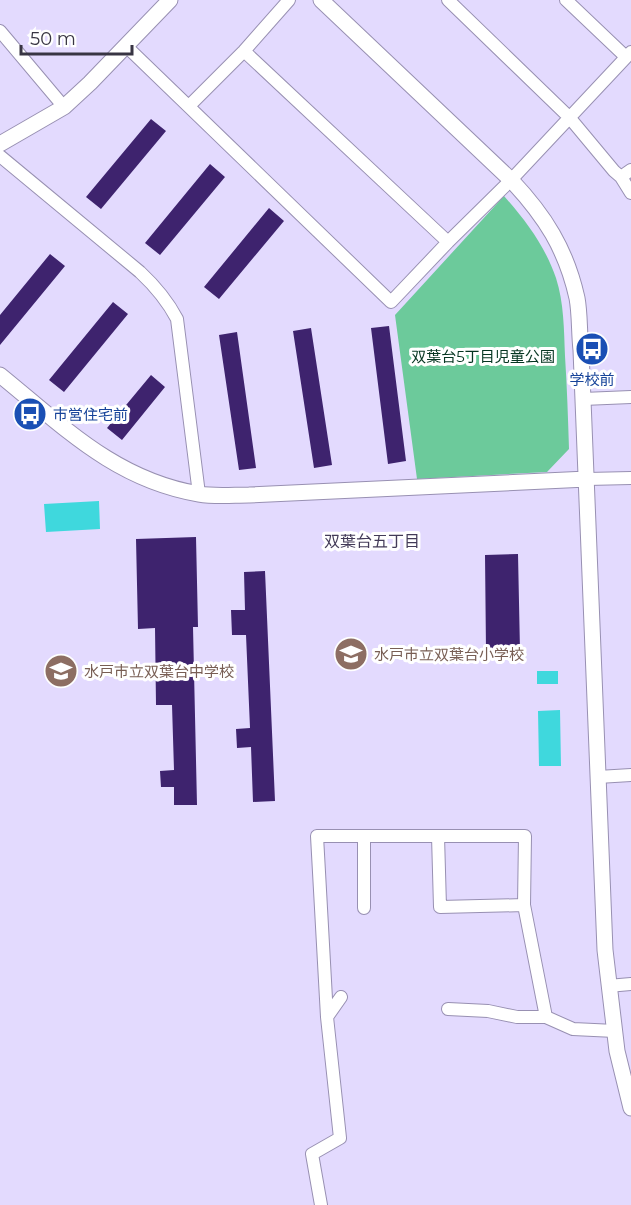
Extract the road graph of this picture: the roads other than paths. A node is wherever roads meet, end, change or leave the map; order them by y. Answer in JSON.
{"nodes":[{"id":1,"x":170,"y":0,"type":"edge"},
{"id":2,"x":290,"y":0,"type":"edge"},
{"id":3,"x":321,"y":0,"type":"edge"},
{"id":4,"x":448,"y":0,"type":"edge"},
{"id":5,"x":566,"y":0,"type":"edge"},
{"id":6,"x":0,"y":31,"type":"edge"},
{"id":7,"x":126,"y":46,"type":"junction"},
{"id":8,"x":244,"y":51,"type":"junction"},
{"id":9,"x":628,"y":54,"type":"edge"},
{"id":10,"x":64,"y":106,"type":"junction"},
{"id":11,"x":189,"y":106,"type":"junction"},
{"id":12,"x":569,"y":117,"type":"junction"},
{"id":13,"x":0,"y":144,"type":"edge"},
{"id":14,"x":0,"y":156,"type":"edge"},
{"id":15,"x":626,"y":173,"type":"edge"},
{"id":16,"x":511,"y":180,"type":"junction"},
{"id":17,"x":631,"y":193,"type":"edge"},
{"id":18,"x":448,"y":242,"type":"junction"},
{"id":19,"x":0,"y":375,"type":"edge"},
{"id":20,"x":631,"y":397,"type":"edge"},
{"id":21,"x":583,"y":399,"type":"junction"},
{"id":22,"x":631,"y":478,"type":"edge"},
{"id":23,"x":587,"y":479,"type":"junction"},
{"id":24,"x":199,"y":494,"type":"junction"},
{"id":25,"x":631,"y":775,"type":"edge"},
{"id":26,"x":598,"y":777,"type":"junction"},
{"id":27,"x":364,"y":836,"type":"junction"},
{"id":28,"x":438,"y":836,"type":"junction"},
{"id":29,"x":524,"y":905,"type":"junction"},
{"id":30,"x":364,"y":908,"type":"dead end"},
{"id":31,"x":631,"y":984,"type":"edge"},
{"id":32,"x":608,"y":986,"type":"junction"},
{"id":33,"x":341,"y":997,"type":"dead end"},
{"id":34,"x":448,"y":1010,"type":"dead end"},
{"id":35,"x":327,"y":1017,"type":"junction"},
{"id":36,"x":546,"y":1017,"type":"junction"},
{"id":37,"x":615,"y":1032,"type":"junction"},
{"id":38,"x":631,"y":1108,"type":"edge"},
{"id":39,"x":321,"y":1205,"type":"edge"}],
"edges":[{"from":1,"to":7,"type":"street"},
{"from":2,"to":8,"type":"street"},
{"from":3,"to":16,"type":"street"},
{"from":4,"to":12,"type":"street"},
{"from":5,"to":9,"type":"street"},
{"from":6,"to":10,"type":"street"},
{"from":7,"to":10,"type":"street"},
{"from":7,"to":11,"type":"street"},
{"from":8,"to":11,"type":"street"},
{"from":8,"to":18,"type":"street"},
{"from":9,"to":12,"type":"street"},
{"from":10,"to":13,"type":"street"},
{"from":11,"to":18,"type":"street"},
{"from":12,"to":15,"type":"street"},
{"from":12,"to":16,"type":"street"},
{"from":14,"to":24,"type":"street"},
{"from":15,"to":17,"type":"street"},
{"from":16,"to":18,"type":"street"},
{"from":16,"to":21,"type":"street"},
{"from":19,"to":24,"type":"street"},
{"from":20,"to":21,"type":"street"},
{"from":21,"to":23,"type":"street"},
{"from":22,"to":23,"type":"street"},
{"from":23,"to":24,"type":"street"},
{"from":23,"to":26,"type":"street"},
{"from":25,"to":26,"type":"street"},
{"from":26,"to":32,"type":"street"},
{"from":27,"to":28,"type":"street"},
{"from":27,"to":30,"type":"street"},
{"from":27,"to":35,"type":"street"},
{"from":28,"to":29,"type":"street"},
{"from":28,"to":29,"type":"street"},
{"from":29,"to":36,"type":"street"},
{"from":31,"to":32,"type":"street"},
{"from":32,"to":37,"type":"street"},
{"from":33,"to":35,"type":"street"},
{"from":34,"to":36,"type":"street"},
{"from":35,"to":39,"type":"street"},
{"from":36,"to":37,"type":"street"},
{"from":37,"to":38,"type":"street"}]}
